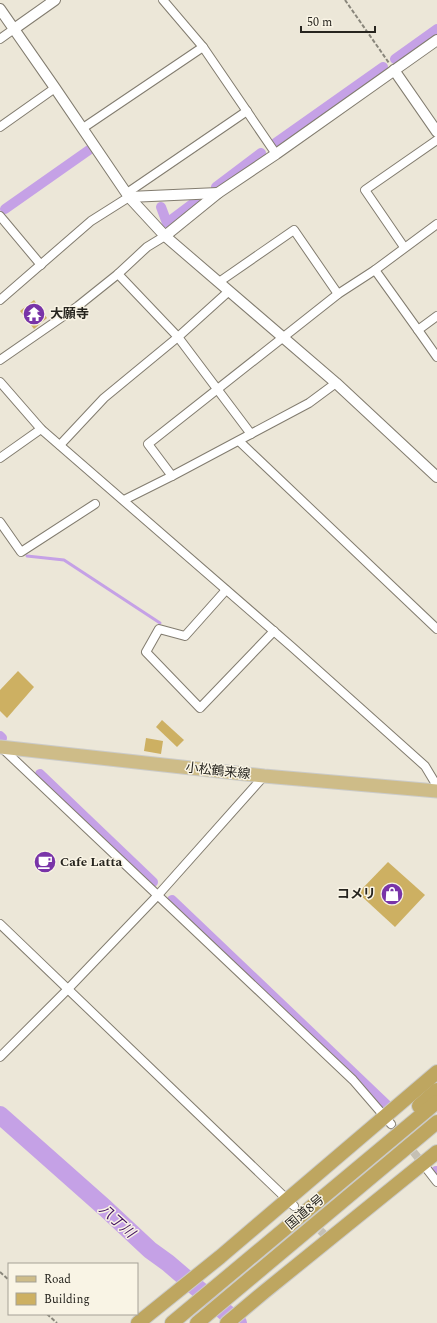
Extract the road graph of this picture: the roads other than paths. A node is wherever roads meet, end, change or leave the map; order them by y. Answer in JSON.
{"nodes":[{"id":1,"x":55,"y":0,"type":"edge"},
{"id":2,"x":163,"y":0,"type":"edge"},
{"id":3,"x":0,"y":9,"type":"edge"},
{"id":4,"x":14,"y":29,"type":"junction"},
{"id":5,"x":0,"y":39,"type":"edge"},
{"id":6,"x":437,"y":40,"type":"edge"},
{"id":7,"x":203,"y":47,"type":"junction"},
{"id":8,"x":394,"y":70,"type":"junction"},
{"id":9,"x":55,"y":88,"type":"junction"},
{"id":10,"x":247,"y":111,"type":"junction"},
{"id":11,"x":0,"y":128,"type":"edge"},
{"id":12,"x":83,"y":128,"type":"junction"},
{"id":13,"x":437,"y":132,"type":"edge"},
{"id":14,"x":437,"y":140,"type":"edge"},
{"id":15,"x":276,"y":154,"type":"junction"},
{"id":16,"x":218,"y":193,"type":"junction"},
{"id":17,"x":128,"y":195,"type":"junction"},
{"id":18,"x":0,"y":216,"type":"edge"},
{"id":19,"x":437,"y":224,"type":"edge"},
{"id":20,"x":165,"y":236,"type":"junction"},
{"id":21,"x":404,"y":247,"type":"junction"},
{"id":22,"x":41,"y":265,"type":"junction"},
{"id":23,"x":375,"y":270,"type":"junction"},
{"id":24,"x":118,"y":274,"type":"junction"},
{"id":25,"x":219,"y":282,"type":"junction"},
{"id":26,"x":229,"y":291,"type":"junction"},
{"id":27,"x":338,"y":294,"type":"junction"},
{"id":28,"x":0,"y":300,"type":"edge"},
{"id":29,"x":437,"y":316,"type":"edge"},
{"id":30,"x":418,"y":330,"type":"junction"},
{"id":31,"x":178,"y":337,"type":"junction"},
{"id":32,"x":284,"y":337,"type":"junction"},
{"id":33,"x":437,"y":357,"type":"edge"},
{"id":34,"x":0,"y":360,"type":"edge"},
{"id":35,"x":0,"y":382,"type":"edge"},
{"id":36,"x":336,"y":383,"type":"junction"},
{"id":37,"x":218,"y":388,"type":"junction"},
{"id":38,"x":41,"y":429,"type":"junction"},
{"id":39,"x":251,"y":434,"type":"junction"},
{"id":40,"x":239,"y":441,"type":"junction"},
{"id":41,"x":60,"y":445,"type":"junction"},
{"id":42,"x":0,"y":458,"type":"edge"},
{"id":43,"x":172,"y":476,"type":"junction"},
{"id":44,"x":437,"y":477,"type":"edge"},
{"id":45,"x":124,"y":500,"type":"junction"},
{"id":46,"x":95,"y":504,"type":"dead end"},
{"id":47,"x":0,"y":522,"type":"edge"},
{"id":48,"x":226,"y":590,"type":"junction"},
{"id":49,"x":437,"y":629,"type":"edge"},
{"id":50,"x":274,"y":632,"type":"junction"},
{"id":51,"x":0,"y":746,"type":"edge"},
{"id":52,"x":264,"y":776,"type":"junction"},
{"id":53,"x":437,"y":786,"type":"edge"},
{"id":54,"x":437,"y":791,"type":"edge"},
{"id":55,"x":158,"y":895,"type":"junction"},
{"id":56,"x":0,"y":924,"type":"edge"},
{"id":57,"x":68,"y":989,"type":"junction"},
{"id":58,"x":0,"y":1057,"type":"edge"},
{"id":59,"x":437,"y":1072,"type":"edge"},
{"id":60,"x":437,"y":1090,"type":"edge"},
{"id":61,"x":437,"y":1102,"type":"edge"},
{"id":62,"x":388,"y":1120,"type":"junction"},
{"id":63,"x":437,"y":1122,"type":"edge"},
{"id":64,"x":437,"y":1134,"type":"edge"},
{"id":65,"x":437,"y":1152,"type":"edge"},
{"id":66,"x":423,"y":1164,"type":"junction"},
{"id":67,"x":354,"y":1172,"type":"junction"},
{"id":68,"x":437,"y":1182,"type":"edge"},
{"id":69,"x":363,"y":1184,"type":"junction"},
{"id":70,"x":291,"y":1202,"type":"junction"},
{"id":71,"x":138,"y":1323,"type":"edge"},
{"id":72,"x":172,"y":1323,"type":"edge"},
{"id":73,"x":197,"y":1323,"type":"edge"},
{"id":74,"x":227,"y":1323,"type":"edge"}],
"edges":[{"from":1,"to":4,"type":"street"},
{"from":2,"to":7,"type":"street"},
{"from":3,"to":4,"type":"street"},
{"from":4,"to":5,"type":"street"},
{"from":4,"to":9,"type":"street"},
{"from":6,"to":8,"type":"street"},
{"from":7,"to":10,"type":"street"},
{"from":7,"to":12,"type":"street"},
{"from":8,"to":13,"type":"street"},
{"from":8,"to":15,"type":"street"},
{"from":9,"to":11,"type":"street"},
{"from":9,"to":12,"type":"street"},
{"from":10,"to":15,"type":"street"},
{"from":10,"to":17,"type":"street"},
{"from":12,"to":17,"type":"street"},
{"from":14,"to":21,"type":"street"},
{"from":15,"to":16,"type":"street"},
{"from":16,"to":17,"type":"street"},
{"from":16,"to":20,"type":"street"},
{"from":17,"to":20,"type":"street"},
{"from":17,"to":22,"type":"street"},
{"from":18,"to":22,"type":"street"},
{"from":19,"to":21,"type":"street"},
{"from":20,"to":24,"type":"street"},
{"from":20,"to":25,"type":"street"},
{"from":21,"to":23,"type":"street"},
{"from":22,"to":28,"type":"street"},
{"from":23,"to":27,"type":"street"},
{"from":23,"to":30,"type":"street"},
{"from":24,"to":31,"type":"street"},
{"from":24,"to":34,"type":"street"},
{"from":25,"to":26,"type":"street"},
{"from":25,"to":27,"type":"street"},
{"from":26,"to":31,"type":"street"},
{"from":26,"to":32,"type":"street"},
{"from":27,"to":32,"type":"street"},
{"from":29,"to":30,"type":"street"},
{"from":30,"to":33,"type":"street"},
{"from":31,"to":37,"type":"street"},
{"from":31,"to":41,"type":"street"},
{"from":32,"to":36,"type":"street"},
{"from":32,"to":37,"type":"street"},
{"from":35,"to":38,"type":"street"},
{"from":36,"to":39,"type":"street"},
{"from":36,"to":44,"type":"street"},
{"from":37,"to":39,"type":"street"},
{"from":37,"to":43,"type":"street"},
{"from":38,"to":41,"type":"street"},
{"from":38,"to":42,"type":"street"},
{"from":39,"to":40,"type":"street"},
{"from":40,"to":43,"type":"street"},
{"from":40,"to":49,"type":"street"},
{"from":41,"to":45,"type":"street"},
{"from":43,"to":45,"type":"street"},
{"from":45,"to":48,"type":"street"},
{"from":46,"to":47,"type":"street"},
{"from":48,"to":50,"type":"street"},
{"from":48,"to":50,"type":"street"},
{"from":50,"to":53,"type":"street"},
{"from":51,"to":52,"type":"main road","name":"小松鶴来線"},
{"from":51,"to":55,"type":"street"},
{"from":52,"to":54,"type":"main road","name":"小松鶴来線"},
{"from":52,"to":55,"type":"street"},
{"from":55,"to":57,"type":"street"},
{"from":55,"to":62,"type":"street"},
{"from":56,"to":57,"type":"street"},
{"from":57,"to":58,"type":"street"},
{"from":57,"to":70,"type":"street"},
{"from":59,"to":62,"type":"highway"},
{"from":60,"to":67,"type":"highway"},
{"from":61,"to":67,"type":"highway","name":"国道8号"},
{"from":62,"to":70,"type":"highway"},
{"from":63,"to":69,"type":"highway","name":"国道8号"},
{"from":64,"to":69,"type":"highway"},
{"from":65,"to":66,"type":"highway"},
{"from":66,"to":68,"type":"street"},
{"from":66,"to":74,"type":"highway"},
{"from":67,"to":72,"type":"highway","name":"国道8号"},
{"from":69,"to":73,"type":"highway","name":"国道8号"},
{"from":70,"to":71,"type":"highway"}]}
